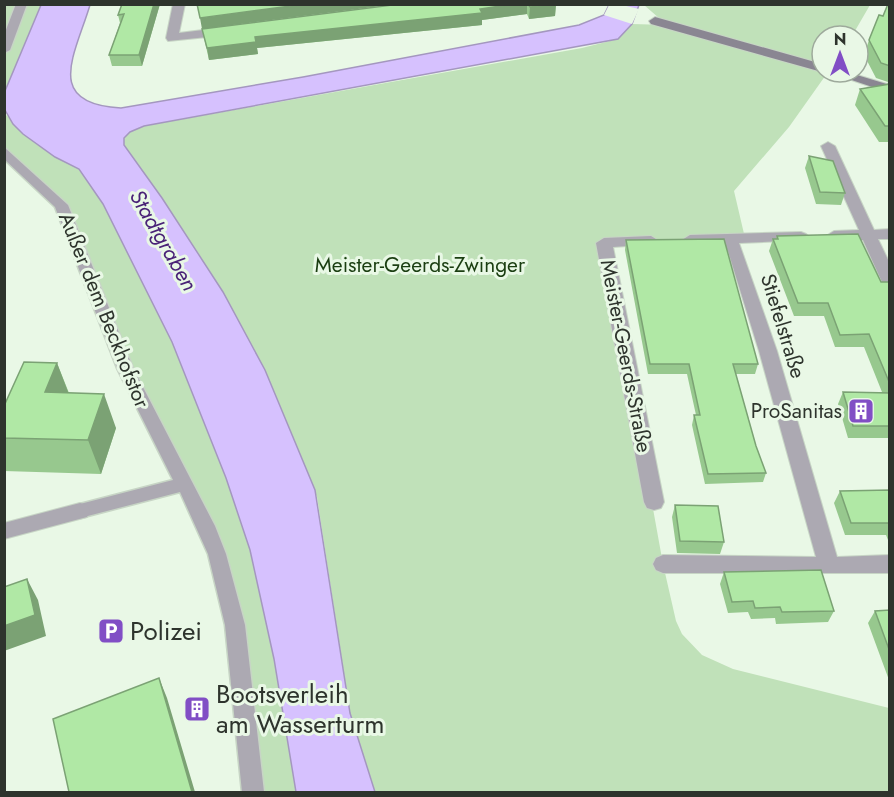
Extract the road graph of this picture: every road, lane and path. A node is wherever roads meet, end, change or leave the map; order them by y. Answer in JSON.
{"nodes":[{"id":1,"x":22,"y":4,"type":"edge"},
{"id":2,"x":179,"y":4,"type":"edge"},
{"id":3,"x":655,"y":21,"type":"dead end"},
{"id":4,"x":241,"y":29,"type":"edge"},
{"id":5,"x":4,"y":50,"type":"edge"},
{"id":6,"x":810,"y":65,"type":"edge"},
{"id":7,"x":870,"y":84,"type":"edge"},
{"id":8,"x":890,"y":90,"type":"edge"},
{"id":9,"x":828,"y":146,"type":"dead end"},
{"id":10,"x":4,"y":151,"type":"edge"},
{"id":11,"x":890,"y":234,"type":"edge"},
{"id":12,"x":868,"y":235,"type":"junction"},
{"id":13,"x":729,"y":239,"type":"junction"},
{"id":14,"x":890,"y":282,"type":"edge"},
{"id":15,"x":184,"y":484,"type":"junction"},
{"id":16,"x":654,"y":502,"type":"dead end"},
{"id":17,"x":80,"y":511,"type":"joint"},
{"id":18,"x":4,"y":531,"type":"edge"},
{"id":19,"x":663,"y":564,"type":"dead end"},
{"id":20,"x":890,"y":564,"type":"edge"},
{"id":21,"x":829,"y":566,"type":"junction"},
{"id":22,"x":253,"y":792,"type":"edge"}],
"edges":[{"from":1,"to":5,"type":"lane"},
{"from":2,"to":4,"type":"street"},
{"from":3,"to":6,"type":"street"},
{"from":7,"to":8,"type":"street"},
{"from":9,"to":12,"type":"street"},
{"from":10,"to":15,"type":"lane","name":"Außer dem Beckhofstor"},
{"from":11,"to":12,"type":"street","name":"Meister-Geerds-Straße"},
{"from":12,"to":13,"type":"street","name":"Meister-Geerds-Straße"},
{"from":12,"to":14,"type":"street"},
{"from":13,"to":16,"type":"street","name":"Meister-Geerds-Straße"},
{"from":13,"to":21,"type":"street","name":"Stiefelstraße"},
{"from":15,"to":17,"type":"lane"},
{"from":15,"to":22,"type":"lane","name":"Außer dem Beckhofstor"},
{"from":17,"to":18,"type":"street"},
{"from":19,"to":21,"type":"street"},
{"from":20,"to":21,"type":"street"}]}
